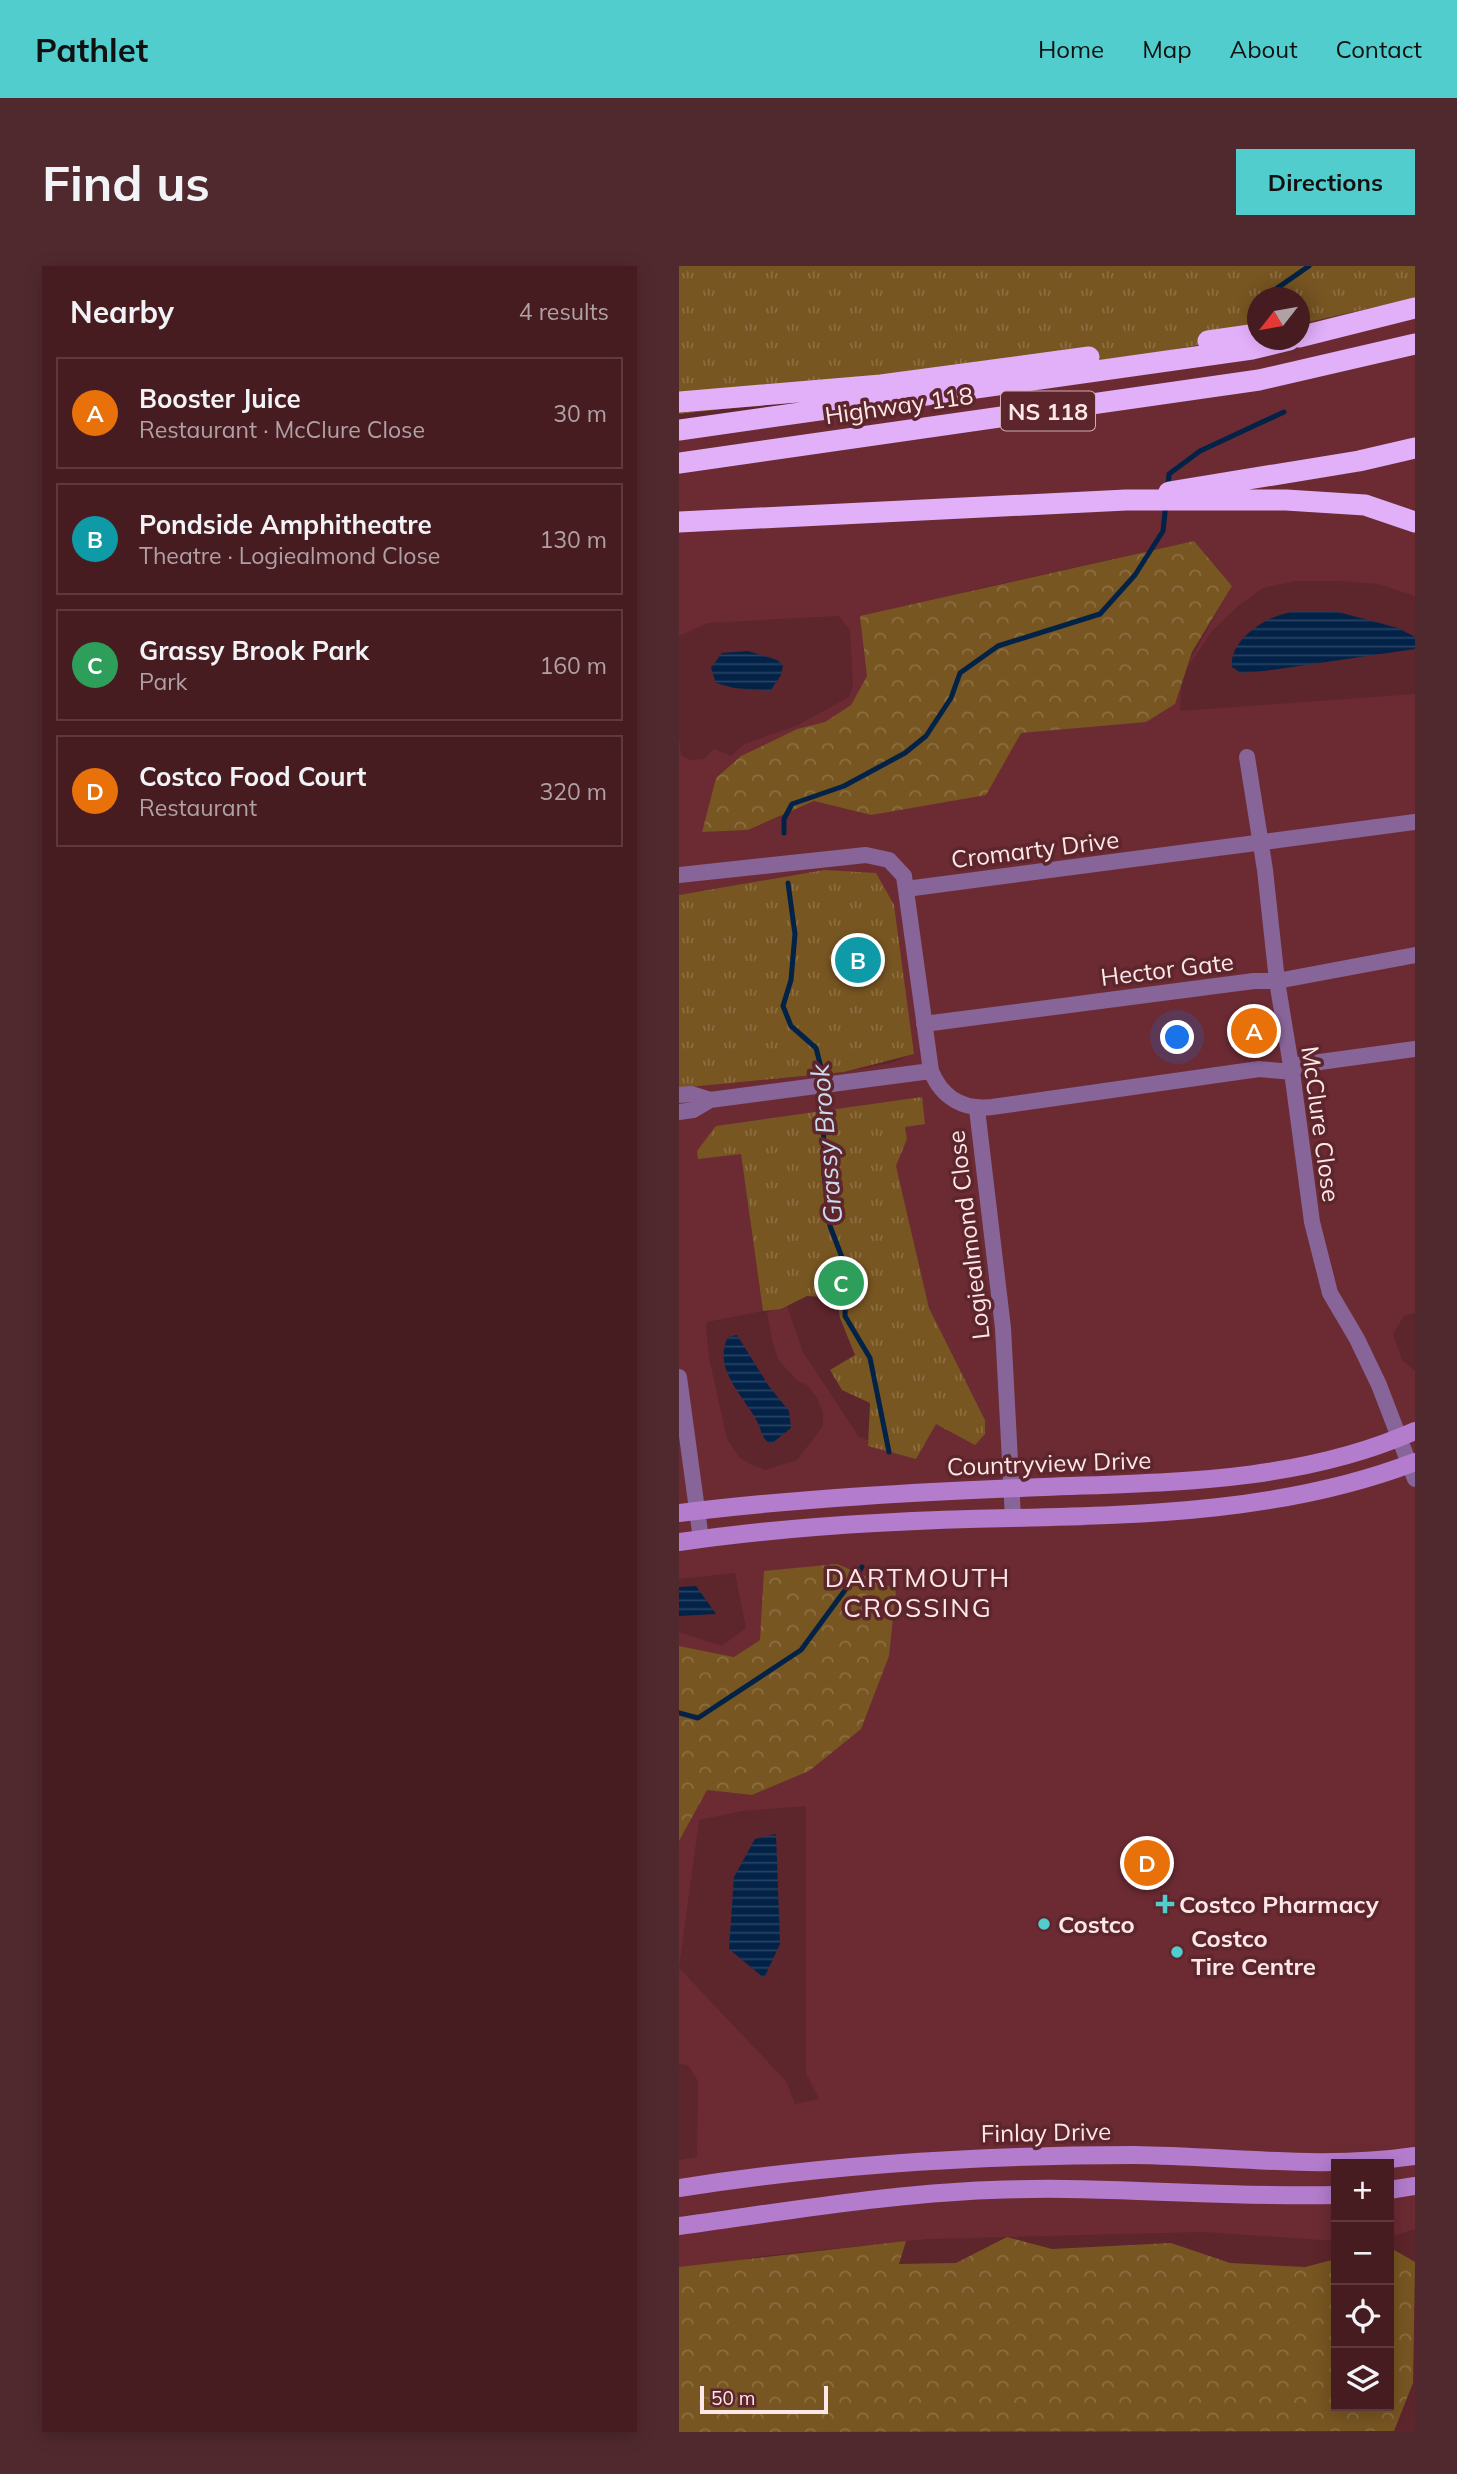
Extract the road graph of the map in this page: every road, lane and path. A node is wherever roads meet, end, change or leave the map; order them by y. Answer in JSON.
{"nodes":[{"id":1,"x":1415,"y":308,"type":"edge"},
{"id":2,"x":1310,"y":332,"type":"edge"},
{"id":3,"x":1247,"y":335,"type":"edge"},
{"id":4,"x":1415,"y":344,"type":"edge"},
{"id":5,"x":1247,"y":350,"type":"edge"},
{"id":6,"x":679,"y":402,"type":"edge"},
{"id":7,"x":679,"y":429,"type":"edge"},
{"id":8,"x":1415,"y":447,"type":"edge"},
{"id":9,"x":679,"y":463,"type":"edge"},
{"id":10,"x":1203,"y":493,"type":"junction"},
{"id":11,"x":679,"y":522,"type":"edge"},
{"id":12,"x":1415,"y":522,"type":"edge"},
{"id":13,"x":1247,"y":757,"type":"dead end"},
{"id":14,"x":1415,"y":822,"type":"edge"},
{"id":15,"x":1259,"y":840,"type":"junction"},
{"id":16,"x":679,"y":875,"type":"edge"},
{"id":17,"x":906,"y":889,"type":"junction"},
{"id":18,"x":1415,"y":956,"type":"edge"},
{"id":19,"x":1277,"y":981,"type":"junction"},
{"id":20,"x":925,"y":1024,"type":"junction"},
{"id":21,"x":1415,"y":1049,"type":"edge"},
{"id":22,"x":932,"y":1071,"type":"junction"},
{"id":23,"x":1293,"y":1072,"type":"junction"},
{"id":24,"x":679,"y":1095,"type":"edge"},
{"id":25,"x":711,"y":1100,"type":"junction"},
{"id":26,"x":977,"y":1109,"type":"junction"},
{"id":27,"x":679,"y":1112,"type":"edge"},
{"id":28,"x":679,"y":1377,"type":"edge"},
{"id":29,"x":1407,"y":1434,"type":"edge"},
{"id":30,"x":1413,"y":1469,"type":"edge"},
{"id":31,"x":1012,"y":1488,"type":"junction"},
{"id":32,"x":698,"y":1511,"type":"junction"},
{"id":33,"x":679,"y":1513,"type":"edge"},
{"id":34,"x":1013,"y":1518,"type":"junction"},
{"id":35,"x":701,"y":1539,"type":"junction"},
{"id":36,"x":679,"y":1542,"type":"edge"},
{"id":37,"x":1415,"y":2156,"type":"edge"},
{"id":38,"x":1415,"y":2186,"type":"edge"},
{"id":39,"x":679,"y":2188,"type":"edge"},
{"id":40,"x":1394,"y":2189,"type":"edge"},
{"id":41,"x":1331,"y":2195,"type":"edge"},
{"id":42,"x":679,"y":2226,"type":"edge"}],
"edges":[{"from":1,"to":2,"type":"highway"},
{"from":3,"to":6,"type":"highway"},
{"from":4,"to":9,"type":"highway","name":"Highway 118","number":"NS 118"},
{"from":5,"to":7,"type":"highway","name":"Highway 118","number":"NS 118"},
{"from":8,"to":10,"type":"highway"},
{"from":10,"to":11,"type":"highway"},
{"from":10,"to":12,"type":"highway"},
{"from":13,"to":15,"type":"street","name":"McClure Close"},
{"from":14,"to":15,"type":"street","name":"Cromarty Drive"},
{"from":15,"to":17,"type":"street","name":"Cromarty Drive"},
{"from":15,"to":19,"type":"street","name":"McClure Close"},
{"from":16,"to":17,"type":"street"},
{"from":17,"to":20,"type":"street","name":"Logiealmond Close"},
{"from":18,"to":19,"type":"street","name":"Hector Gate"},
{"from":19,"to":20,"type":"street","name":"Hector Gate"},
{"from":19,"to":23,"type":"street","name":"McClure Close"},
{"from":20,"to":22,"type":"street","name":"Logiealmond Close"},
{"from":21,"to":23,"type":"street"},
{"from":22,"to":25,"type":"street"},
{"from":22,"to":26,"type":"street","name":"Logiealmond Close"},
{"from":23,"to":26,"type":"street"},
{"from":23,"to":29,"type":"street","name":"McClure Close"},
{"from":24,"to":25,"type":"street"},
{"from":25,"to":27,"type":"street"},
{"from":26,"to":31,"type":"street","name":"Logiealmond Close"},
{"from":28,"to":32,"type":"street"},
{"from":29,"to":30,"type":"street","name":"McClure Close"},
{"from":29,"to":31,"type":"street","name":"Countryview Drive"},
{"from":30,"to":34,"type":"street"},
{"from":31,"to":32,"type":"street","name":"Countryview Drive"},
{"from":31,"to":34,"type":"street","name":"Logiealmond Close"},
{"from":32,"to":33,"type":"street","name":"Countryview Drive"},
{"from":32,"to":35,"type":"street"},
{"from":34,"to":35,"type":"street"},
{"from":35,"to":36,"type":"street"},
{"from":37,"to":39,"type":"street","name":"Finlay Drive"},
{"from":38,"to":40,"type":"street"},
{"from":41,"to":42,"type":"street"}]}
